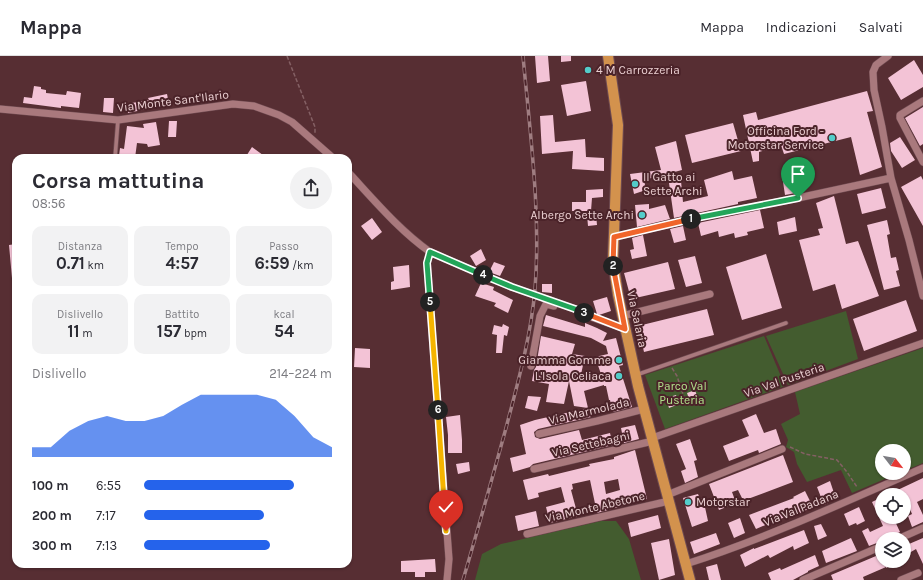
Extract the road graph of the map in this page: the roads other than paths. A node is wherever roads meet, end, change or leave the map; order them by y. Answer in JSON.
{"nodes":[{"id":1,"x":608,"y":56,"type":"edge"},
{"id":2,"x":888,"y":56,"type":"edge"},
{"id":3,"x":923,"y":101,"type":"edge"},
{"id":4,"x":0,"y":109,"type":"edge"},
{"id":5,"x":118,"y":120,"type":"junction"},
{"id":6,"x":920,"y":149,"type":"edge"},
{"id":7,"x":115,"y":154,"type":"edge"},
{"id":8,"x":329,"y":154,"type":"edge"},
{"id":9,"x":923,"y":162,"type":"edge"},
{"id":10,"x":352,"y":176,"type":"edge"},
{"id":11,"x":891,"y":178,"type":"junction"},
{"id":12,"x":614,"y":237,"type":"junction"},
{"id":13,"x":430,"y":252,"type":"junction"},
{"id":14,"x":922,"y":287,"type":"edge"},
{"id":15,"x":710,"y":294,"type":"dead end"},
{"id":16,"x":923,"y":296,"type":"edge"},
{"id":17,"x":582,"y":313,"type":"junction"},
{"id":18,"x":622,"y":316,"type":"junction"},
{"id":19,"x":786,"y":323,"type":"dead end"},
{"id":20,"x":625,"y":329,"type":"junction"},
{"id":21,"x":923,"y":344,"type":"edge"},
{"id":22,"x":531,"y":366,"type":"dead end"},
{"id":23,"x":635,"y":375,"type":"junction"},
{"id":24,"x":644,"y":409,"type":"junction"},
{"id":25,"x":539,"y":434,"type":"dead end"},
{"id":26,"x":652,"y":439,"type":"junction"},
{"id":27,"x":782,"y":449,"type":"dead end"},
{"id":28,"x":923,"y":468,"type":"edge"},
{"id":29,"x":534,"y":469,"type":"dead end"},
{"id":30,"x":668,"y":498,"type":"junction"},
{"id":31,"x":923,"y":528,"type":"edge"},
{"id":32,"x":911,"y":533,"type":"edge"},
{"id":33,"x":527,"y":534,"type":"dead end"},
{"id":34,"x":875,"y":549,"type":"edge"},
{"id":35,"x":686,"y":564,"type":"junction"},
{"id":36,"x":918,"y":573,"type":"dead end"},
{"id":37,"x":448,"y":580,"type":"edge"},
{"id":38,"x":690,"y":580,"type":"edge"},
{"id":39,"x":803,"y":580,"type":"edge"},
{"id":40,"x":901,"y":580,"type":"edge"}],
"edges":[{"from":1,"to":12,"type":"main road","name":"Via Salaria"},
{"from":2,"to":11,"type":"street"},
{"from":3,"to":6,"type":"street"},
{"from":4,"to":5,"type":"street","name":"Via Monte Sant'Ilario"},
{"from":5,"to":7,"type":"lane"},
{"from":5,"to":8,"type":"street","name":"Via Monte Sant'Ilario"},
{"from":6,"to":9,"type":"street"},
{"from":10,"to":13,"type":"street"},
{"from":11,"to":12,"type":"street"},
{"from":11,"to":14,"type":"street"},
{"from":12,"to":18,"type":"main road","name":"Via Salaria"},
{"from":13,"to":17,"type":"street"},
{"from":13,"to":37,"type":"street"},
{"from":14,"to":16,"type":"street"},
{"from":15,"to":18,"type":"street"},
{"from":17,"to":20,"type":"street"},
{"from":17,"to":22,"type":"street"},
{"from":18,"to":20,"type":"main road","name":"Via Salaria"},
{"from":19,"to":23,"type":"lane"},
{"from":20,"to":23,"type":"main road","name":"Via Salaria"},
{"from":21,"to":26,"type":"street","name":"Via Val Pusteria"},
{"from":23,"to":24,"type":"main road","name":"Via Salaria"},
{"from":24,"to":25,"type":"street","name":"Via Marmolada"},
{"from":24,"to":26,"type":"main road","name":"Via Salaria"},
{"from":26,"to":29,"type":"street","name":"Via Settebagni"},
{"from":26,"to":30,"type":"main road","name":"Via Salaria"},
{"from":27,"to":30,"type":"street","name":"Via Monte Abetone"},
{"from":28,"to":35,"type":"street","name":"Via Val Padana"},
{"from":30,"to":33,"type":"street","name":"Via Monte Abetone"},
{"from":30,"to":35,"type":"main road","name":"Via Salaria"},
{"from":31,"to":32,"type":"street"},
{"from":34,"to":39,"type":"street"},
{"from":35,"to":38,"type":"main road","name":"Via Salaria"},
{"from":36,"to":40,"type":"street"}]}
